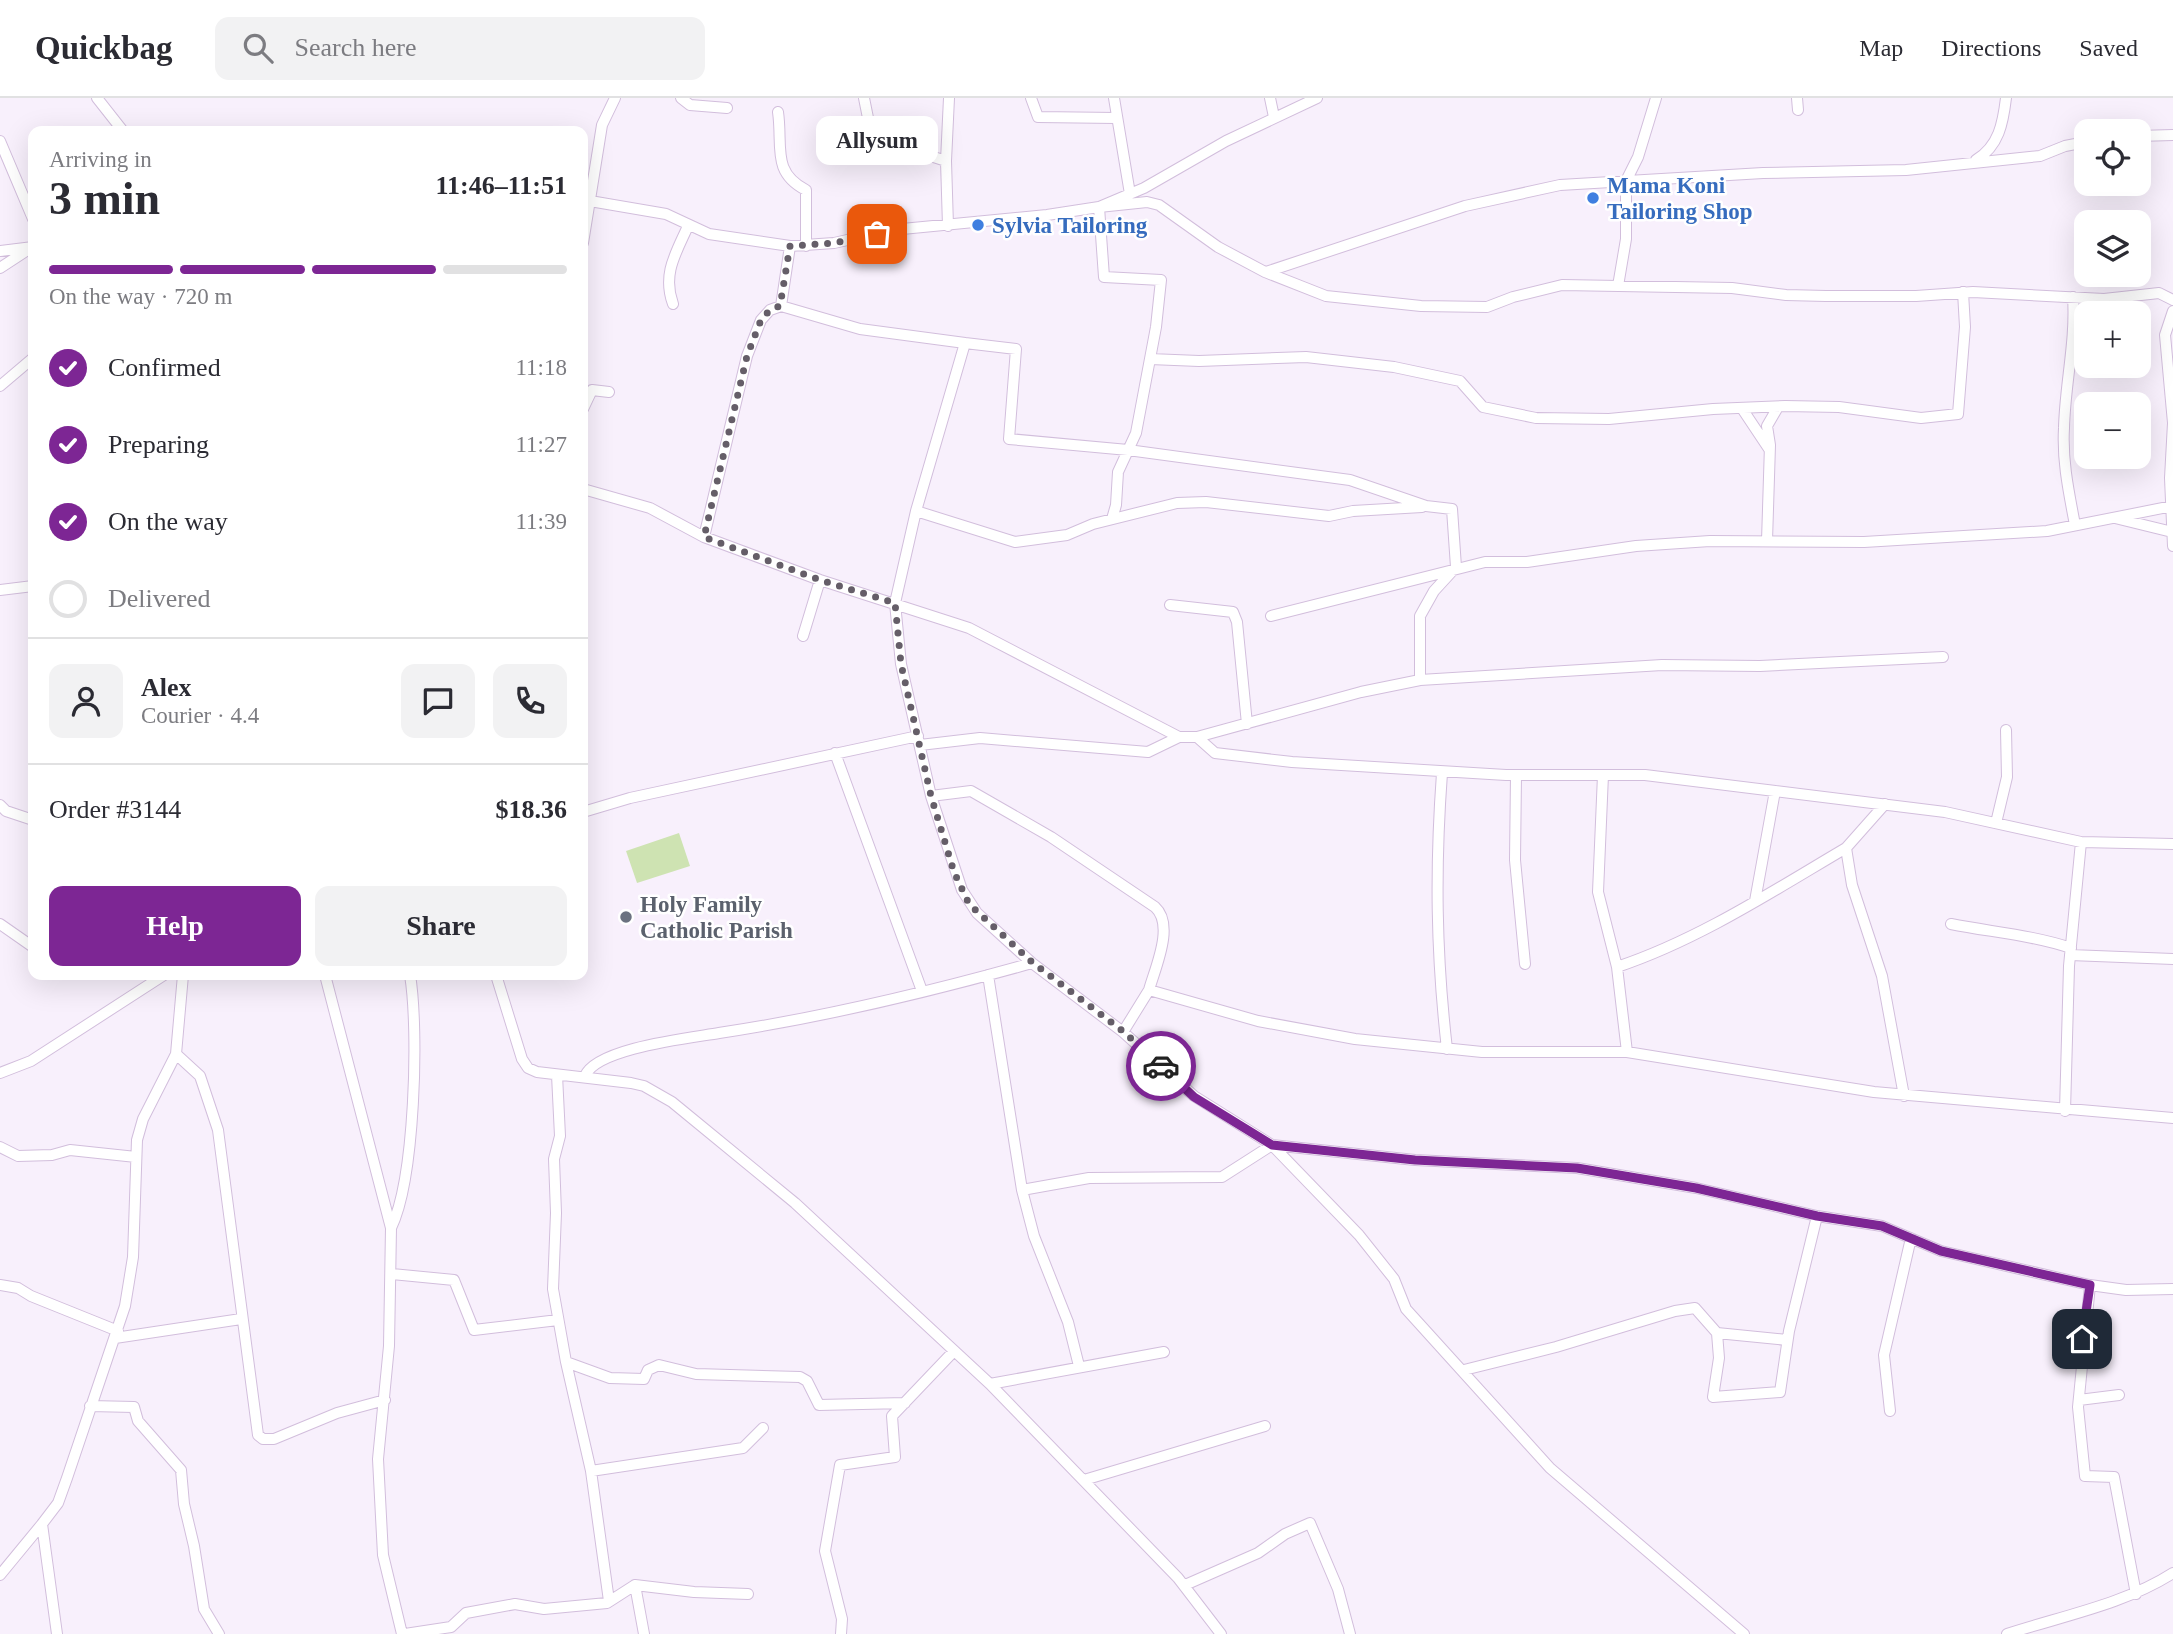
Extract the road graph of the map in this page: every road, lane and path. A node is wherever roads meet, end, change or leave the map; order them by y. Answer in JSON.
{"nodes":[{"id":1,"x":97,"y":98,"type":"edge"},
{"id":2,"x":615,"y":98,"type":"edge"},
{"id":3,"x":681,"y":98,"type":"edge"},
{"id":4,"x":864,"y":98,"type":"edge"},
{"id":5,"x":948,"y":98,"type":"edge"},
{"id":6,"x":1031,"y":98,"type":"edge"},
{"id":7,"x":1114,"y":98,"type":"edge"},
{"id":8,"x":1270,"y":98,"type":"edge"},
{"id":9,"x":1317,"y":98,"type":"edge"},
{"id":10,"x":1656,"y":98,"type":"edge"},
{"id":11,"x":1797,"y":98,"type":"edge"},
{"id":12,"x":2006,"y":98,"type":"edge"},
{"id":13,"x":727,"y":108,"type":"dead end"},
{"id":14,"x":1798,"y":110,"type":"dead end"},
{"id":15,"x":778,"y":112,"type":"dead end"},
{"id":16,"x":1274,"y":117,"type":"junction"},
{"id":17,"x":1116,"y":118,"type":"junction"},
{"id":18,"x":119,"y":126,"type":"edge"},
{"id":19,"x":2173,"y":135,"type":"edge"},
{"id":20,"x":2151,"y":136,"type":"edge"},
{"id":21,"x":0,"y":141,"type":"edge"},
{"id":22,"x":2074,"y":144,"type":"edge"},
{"id":23,"x":946,"y":161,"type":"junction"},
{"id":24,"x":1972,"y":162,"type":"junction"},
{"id":25,"x":1626,"y":181,"type":"junction"},
{"id":26,"x":1130,"y":194,"type":"junction"},
{"id":27,"x":590,"y":201,"type":"junction"},
{"id":28,"x":28,"y":207,"type":"edge"},
{"id":29,"x":1100,"y":207,"type":"junction"},
{"id":30,"x":588,"y":213,"type":"edge"},
{"id":31,"x":688,"y":226,"type":"junction"},
{"id":32,"x":948,"y":226,"type":"junction"},
{"id":33,"x":790,"y":246,"type":"junction"},
{"id":34,"x":806,"y":246,"type":"junction"},
{"id":35,"x":28,"y":249,"type":"edge"},
{"id":36,"x":28,"y":250,"type":"edge"},
{"id":37,"x":0,"y":251,"type":"edge"},
{"id":38,"x":0,"y":268,"type":"edge"},
{"id":39,"x":1265,"y":272,"type":"junction"},
{"id":40,"x":1618,"y":286,"type":"junction"},
{"id":41,"x":1964,"y":292,"type":"junction"},
{"id":42,"x":2073,"y":297,"type":"junction"},
{"id":43,"x":2173,"y":300,"type":"edge"},
{"id":44,"x":673,"y":304,"type":"dead end"},
{"id":45,"x":780,"y":306,"type":"junction"},
{"id":46,"x":2173,"y":311,"type":"edge"},
{"id":47,"x":965,"y":343,"type":"junction"},
{"id":48,"x":1150,"y":359,"type":"junction"},
{"id":49,"x":28,"y":362,"type":"edge"},
{"id":50,"x":0,"y":386,"type":"edge"},
{"id":51,"x":609,"y":392,"type":"dead end"},
{"id":52,"x":588,"y":398,"type":"edge"},
{"id":53,"x":1778,"y":407,"type":"junction"},
{"id":54,"x":1743,"y":410,"type":"junction"},
{"id":55,"x":1129,"y":450,"type":"junction"},
{"id":56,"x":1770,"y":450,"type":"junction"},
{"id":57,"x":588,"y":490,"type":"edge"},
{"id":58,"x":1426,"y":506,"type":"junction"},
{"id":59,"x":2172,"y":506,"type":"edge"},
{"id":60,"x":916,"y":511,"type":"junction"},
{"id":61,"x":2112,"y":517,"type":"junction"},
{"id":62,"x":1112,"y":519,"type":"junction"},
{"id":63,"x":2075,"y":525,"type":"junction"},
{"id":64,"x":2172,"y":532,"type":"edge"},
{"id":65,"x":704,"y":537,"type":"junction"},
{"id":66,"x":1767,"y":541,"type":"junction"},
{"id":67,"x":2173,"y":546,"type":"edge"},
{"id":68,"x":1456,"y":567,"type":"junction"},
{"id":69,"x":820,"y":580,"type":"junction"},
{"id":70,"x":28,"y":587,"type":"edge"},
{"id":71,"x":0,"y":590,"type":"edge"},
{"id":72,"x":895,"y":603,"type":"junction"},
{"id":73,"x":1170,"y":605,"type":"dead end"},
{"id":74,"x":1271,"y":616,"type":"dead end"},
{"id":75,"x":803,"y":636,"type":"dead end"},
{"id":76,"x":1943,"y":657,"type":"dead end"},
{"id":77,"x":1420,"y":680,"type":"junction"},
{"id":78,"x":1247,"y":724,"type":"junction"},
{"id":79,"x":2006,"y":730,"type":"dead end"},
{"id":80,"x":1179,"y":737,"type":"junction"},
{"id":81,"x":1197,"y":737,"type":"junction"},
{"id":82,"x":919,"y":740,"type":"junction"},
{"id":83,"x":835,"y":753,"type":"junction"},
{"id":84,"x":1442,"y":773,"type":"junction"},
{"id":85,"x":1516,"y":775,"type":"junction"},
{"id":86,"x":1603,"y":775,"type":"junction"},
{"id":87,"x":1775,"y":791,"type":"junction"},
{"id":88,"x":931,"y":796,"type":"junction"},
{"id":89,"x":1885,"y":804,"type":"junction"},
{"id":90,"x":0,"y":805,"type":"edge"},
{"id":91,"x":588,"y":811,"type":"edge"},
{"id":92,"x":28,"y":818,"type":"edge"},
{"id":93,"x":1996,"y":823,"type":"junction"},
{"id":94,"x":2081,"y":842,"type":"junction"},
{"id":95,"x":2173,"y":844,"type":"edge"},
{"id":96,"x":1846,"y":848,"type":"junction"},
{"id":97,"x":1755,"y":901,"type":"junction"},
{"id":98,"x":0,"y":924,"type":"edge"},
{"id":99,"x":1951,"y":924,"type":"dead end"},
{"id":100,"x":28,"y":944,"type":"edge"},
{"id":101,"x":2070,"y":951,"type":"junction"},
{"id":102,"x":2173,"y":959,"type":"edge"},
{"id":103,"x":1032,"y":962,"type":"junction"},
{"id":104,"x":1525,"y":964,"type":"dead end"},
{"id":105,"x":1617,"y":967,"type":"junction"},
{"id":106,"x":988,"y":975,"type":"junction"},
{"id":107,"x":156,"y":980,"type":"edge"},
{"id":108,"x":183,"y":980,"type":"edge"},
{"id":109,"x":326,"y":980,"type":"edge"},
{"id":110,"x":411,"y":980,"type":"edge"},
{"id":111,"x":498,"y":980,"type":"edge"},
{"id":112,"x":1149,"y":990,"type":"junction"},
{"id":113,"x":922,"y":991,"type":"junction"},
{"id":114,"x":1124,"y":1032,"type":"junction"},
{"id":115,"x":1447,"y":1049,"type":"junction"},
{"id":116,"x":1627,"y":1052,"type":"junction"},
{"id":117,"x":176,"y":1054,"type":"junction"},
{"id":118,"x":0,"y":1073,"type":"edge"},
{"id":119,"x":557,"y":1075,"type":"junction"},
{"id":120,"x":585,"y":1076,"type":"junction"},
{"id":121,"x":1904,"y":1096,"type":"junction"},
{"id":122,"x":2065,"y":1111,"type":"junction"},
{"id":123,"x":2173,"y":1118,"type":"edge"},
{"id":124,"x":1272,"y":1145,"type":"junction"},
{"id":125,"x":0,"y":1147,"type":"edge"},
{"id":126,"x":136,"y":1157,"type":"junction"},
{"id":127,"x":1022,"y":1190,"type":"junction"},
{"id":128,"x":1817,"y":1216,"type":"junction"},
{"id":129,"x":391,"y":1228,"type":"junction"},
{"id":130,"x":1911,"y":1238,"type":"junction"},
{"id":131,"x":392,"y":1274,"type":"junction"},
{"id":132,"x":0,"y":1285,"type":"edge"},
{"id":133,"x":2090,"y":1285,"type":"junction"},
{"id":134,"x":2173,"y":1289,"type":"edge"},
{"id":135,"x":241,"y":1318,"type":"junction"},
{"id":136,"x":558,"y":1320,"type":"junction"},
{"id":137,"x":1717,"y":1333,"type":"junction"},
{"id":138,"x":116,"y":1334,"type":"junction"},
{"id":139,"x":1787,"y":1340,"type":"junction"},
{"id":140,"x":954,"y":1351,"type":"junction"},
{"id":141,"x":1164,"y":1352,"type":"dead end"},
{"id":142,"x":566,"y":1362,"type":"junction"},
{"id":143,"x":1079,"y":1366,"type":"junction"},
{"id":144,"x":1464,"y":1370,"type":"junction"},
{"id":145,"x":989,"y":1384,"type":"junction"},
{"id":146,"x":2119,"y":1395,"type":"dead end"},
{"id":147,"x":385,"y":1400,"type":"junction"},
{"id":148,"x":2079,"y":1400,"type":"junction"},
{"id":149,"x":905,"y":1403,"type":"junction"},
{"id":150,"x":90,"y":1406,"type":"junction"},
{"id":151,"x":1890,"y":1411,"type":"dead end"},
{"id":152,"x":1265,"y":1426,"type":"dead end"},
{"id":153,"x":763,"y":1428,"type":"dead end"},
{"id":154,"x":592,"y":1472,"type":"junction"},
{"id":155,"x":1084,"y":1480,"type":"junction"},
{"id":156,"x":42,"y":1524,"type":"junction"},
{"id":157,"x":2173,"y":1573,"type":"edge"},
{"id":158,"x":0,"y":1575,"type":"edge"},
{"id":159,"x":635,"y":1585,"type":"junction"},
{"id":160,"x":1185,"y":1585,"type":"junction"},
{"id":161,"x":747,"y":1594,"type":"dead end"},
{"id":162,"x":2136,"y":1594,"type":"junction"},
{"id":163,"x":609,"y":1601,"type":"junction"},
{"id":164,"x":57,"y":1634,"type":"edge"},
{"id":165,"x":219,"y":1634,"type":"edge"},
{"id":166,"x":404,"y":1634,"type":"edge"},
{"id":167,"x":644,"y":1634,"type":"edge"},
{"id":168,"x":841,"y":1634,"type":"edge"},
{"id":169,"x":1221,"y":1634,"type":"edge"},
{"id":170,"x":1350,"y":1634,"type":"edge"},
{"id":171,"x":1744,"y":1634,"type":"edge"},
{"id":172,"x":2007,"y":1634,"type":"edge"}],
"edges":[{"from":1,"to":18,"type":"street"},
{"from":2,"to":27,"type":"street"},
{"from":3,"to":13,"type":"street"},
{"from":4,"to":23,"type":"street"},
{"from":5,"to":23,"type":"street"},
{"from":6,"to":17,"type":"street"},
{"from":7,"to":17,"type":"street"},
{"from":8,"to":16,"type":"street"},
{"from":9,"to":16,"type":"street"},
{"from":10,"to":25,"type":"street"},
{"from":11,"to":14,"type":"street"},
{"from":12,"to":24,"type":"street"},
{"from":15,"to":34,"type":"street"},
{"from":16,"to":26,"type":"street"},
{"from":17,"to":26,"type":"street"},
{"from":19,"to":20,"type":"street"},
{"from":21,"to":28,"type":"street"},
{"from":22,"to":24,"type":"street"},
{"from":23,"to":32,"type":"street"},
{"from":24,"to":25,"type":"street"},
{"from":25,"to":39,"type":"street"},
{"from":25,"to":40,"type":"street"},
{"from":26,"to":29,"type":"street"},
{"from":27,"to":30,"type":"street"},
{"from":27,"to":31,"type":"street"},
{"from":29,"to":32,"type":"street"},
{"from":29,"to":39,"type":"street"},
{"from":29,"to":48,"type":"street"},
{"from":31,"to":33,"type":"street"},
{"from":31,"to":44,"type":"street"},
{"from":32,"to":34,"type":"street"},
{"from":33,"to":34,"type":"street"},
{"from":33,"to":45,"type":"street"},
{"from":35,"to":37,"type":"street"},
{"from":36,"to":38,"type":"street"},
{"from":39,"to":40,"type":"street"},
{"from":40,"to":41,"type":"street"},
{"from":41,"to":42,"type":"street"},
{"from":41,"to":53,"type":"street"},
{"from":42,"to":43,"type":"street"},
{"from":42,"to":63,"type":"street"},
{"from":45,"to":47,"type":"street"},
{"from":45,"to":65,"type":"street"},
{"from":46,"to":59,"type":"street"},
{"from":47,"to":55,"type":"street"},
{"from":47,"to":60,"type":"street"},
{"from":48,"to":54,"type":"street"},
{"from":48,"to":55,"type":"street"},
{"from":49,"to":50,"type":"street"},
{"from":51,"to":52,"type":"street"},
{"from":53,"to":54,"type":"street"},
{"from":53,"to":56,"type":"street"},
{"from":54,"to":56,"type":"street"},
{"from":55,"to":58,"type":"street"},
{"from":55,"to":62,"type":"street"},
{"from":56,"to":66,"type":"street"},
{"from":57,"to":65,"type":"street"},
{"from":58,"to":62,"type":"street"},
{"from":58,"to":68,"type":"street"},
{"from":59,"to":61,"type":"street"},
{"from":59,"to":64,"type":"street"},
{"from":60,"to":62,"type":"street"},
{"from":60,"to":72,"type":"street"},
{"from":61,"to":63,"type":"street"},
{"from":61,"to":64,"type":"street"},
{"from":63,"to":66,"type":"street"},
{"from":64,"to":67,"type":"street"},
{"from":65,"to":69,"type":"street"},
{"from":66,"to":68,"type":"street"},
{"from":68,"to":74,"type":"street"},
{"from":68,"to":77,"type":"street"},
{"from":69,"to":72,"type":"street"},
{"from":69,"to":75,"type":"street"},
{"from":70,"to":71,"type":"street"},
{"from":72,"to":80,"type":"street"},
{"from":72,"to":82,"type":"street"},
{"from":73,"to":78,"type":"street"},
{"from":76,"to":77,"type":"street"},
{"from":77,"to":78,"type":"street"},
{"from":78,"to":81,"type":"street"},
{"from":79,"to":93,"type":"street"},
{"from":80,"to":81,"type":"street"},
{"from":80,"to":82,"type":"street"},
{"from":81,"to":84,"type":"street"},
{"from":82,"to":83,"type":"street"},
{"from":82,"to":88,"type":"street"},
{"from":83,"to":91,"type":"street"},
{"from":83,"to":113,"type":"street"},
{"from":84,"to":85,"type":"street"},
{"from":84,"to":115,"type":"street"},
{"from":85,"to":86,"type":"street"},
{"from":85,"to":104,"type":"street"},
{"from":86,"to":87,"type":"street"},
{"from":86,"to":105,"type":"street"},
{"from":87,"to":89,"type":"street"},
{"from":87,"to":97,"type":"street"},
{"from":88,"to":103,"type":"street"},
{"from":88,"to":112,"type":"street"},
{"from":89,"to":93,"type":"street"},
{"from":89,"to":96,"type":"street"},
{"from":90,"to":92,"type":"street"},
{"from":93,"to":94,"type":"street"},
{"from":94,"to":95,"type":"street"},
{"from":94,"to":101,"type":"street"},
{"from":96,"to":97,"type":"street"},
{"from":96,"to":121,"type":"street"},
{"from":97,"to":105,"type":"street"},
{"from":98,"to":100,"type":"street"},
{"from":99,"to":101,"type":"street"},
{"from":101,"to":102,"type":"street"},
{"from":101,"to":122,"type":"street"},
{"from":103,"to":106,"type":"street"},
{"from":103,"to":114,"type":"street"},
{"from":105,"to":116,"type":"street"},
{"from":106,"to":113,"type":"street"},
{"from":106,"to":127,"type":"street"},
{"from":107,"to":118,"type":"street"},
{"from":108,"to":117,"type":"street"},
{"from":109,"to":129,"type":"street"},
{"from":110,"to":129,"type":"street"},
{"from":111,"to":119,"type":"street"},
{"from":112,"to":114,"type":"street"},
{"from":112,"to":115,"type":"street"},
{"from":113,"to":120,"type":"street"},
{"from":114,"to":124,"type":"street"},
{"from":115,"to":116,"type":"street"},
{"from":116,"to":121,"type":"street"},
{"from":117,"to":126,"type":"street"},
{"from":117,"to":135,"type":"street"},
{"from":119,"to":120,"type":"street"},
{"from":119,"to":136,"type":"street"},
{"from":120,"to":140,"type":"street"},
{"from":121,"to":122,"type":"street"},
{"from":122,"to":123,"type":"street"},
{"from":124,"to":127,"type":"street"},
{"from":124,"to":128,"type":"street"},
{"from":124,"to":144,"type":"street"},
{"from":125,"to":126,"type":"street"},
{"from":126,"to":138,"type":"street"},
{"from":127,"to":143,"type":"street"},
{"from":128,"to":130,"type":"street"},
{"from":128,"to":139,"type":"street"},
{"from":129,"to":131,"type":"street"},
{"from":130,"to":133,"type":"street"},
{"from":130,"to":151,"type":"street"},
{"from":131,"to":136,"type":"street"},
{"from":131,"to":147,"type":"street"},
{"from":132,"to":138,"type":"street"},
{"from":133,"to":134,"type":"street"},
{"from":133,"to":148,"type":"street"},
{"from":135,"to":138,"type":"street"},
{"from":135,"to":147,"type":"street"},
{"from":136,"to":142,"type":"street"},
{"from":137,"to":139,"type":"street"},
{"from":137,"to":139,"type":"street"},
{"from":137,"to":144,"type":"street"},
{"from":138,"to":150,"type":"street"},
{"from":140,"to":145,"type":"street"},
{"from":140,"to":149,"type":"street"},
{"from":141,"to":143,"type":"street"},
{"from":142,"to":149,"type":"street"},
{"from":142,"to":154,"type":"street"},
{"from":143,"to":145,"type":"street"},
{"from":144,"to":171,"type":"street"},
{"from":145,"to":155,"type":"street"},
{"from":146,"to":148,"type":"street"},
{"from":147,"to":166,"type":"street"},
{"from":148,"to":162,"type":"street"},
{"from":149,"to":168,"type":"street"},
{"from":150,"to":156,"type":"street"},
{"from":150,"to":165,"type":"street"},
{"from":152,"to":155,"type":"street"},
{"from":153,"to":154,"type":"street"},
{"from":154,"to":163,"type":"street"},
{"from":155,"to":160,"type":"street"},
{"from":156,"to":158,"type":"street"},
{"from":156,"to":164,"type":"street"},
{"from":157,"to":162,"type":"street"},
{"from":159,"to":161,"type":"street"},
{"from":159,"to":163,"type":"street"},
{"from":159,"to":167,"type":"street"},
{"from":160,"to":169,"type":"street"},
{"from":160,"to":170,"type":"street"},
{"from":162,"to":172,"type":"street"},
{"from":163,"to":166,"type":"street"}]}
